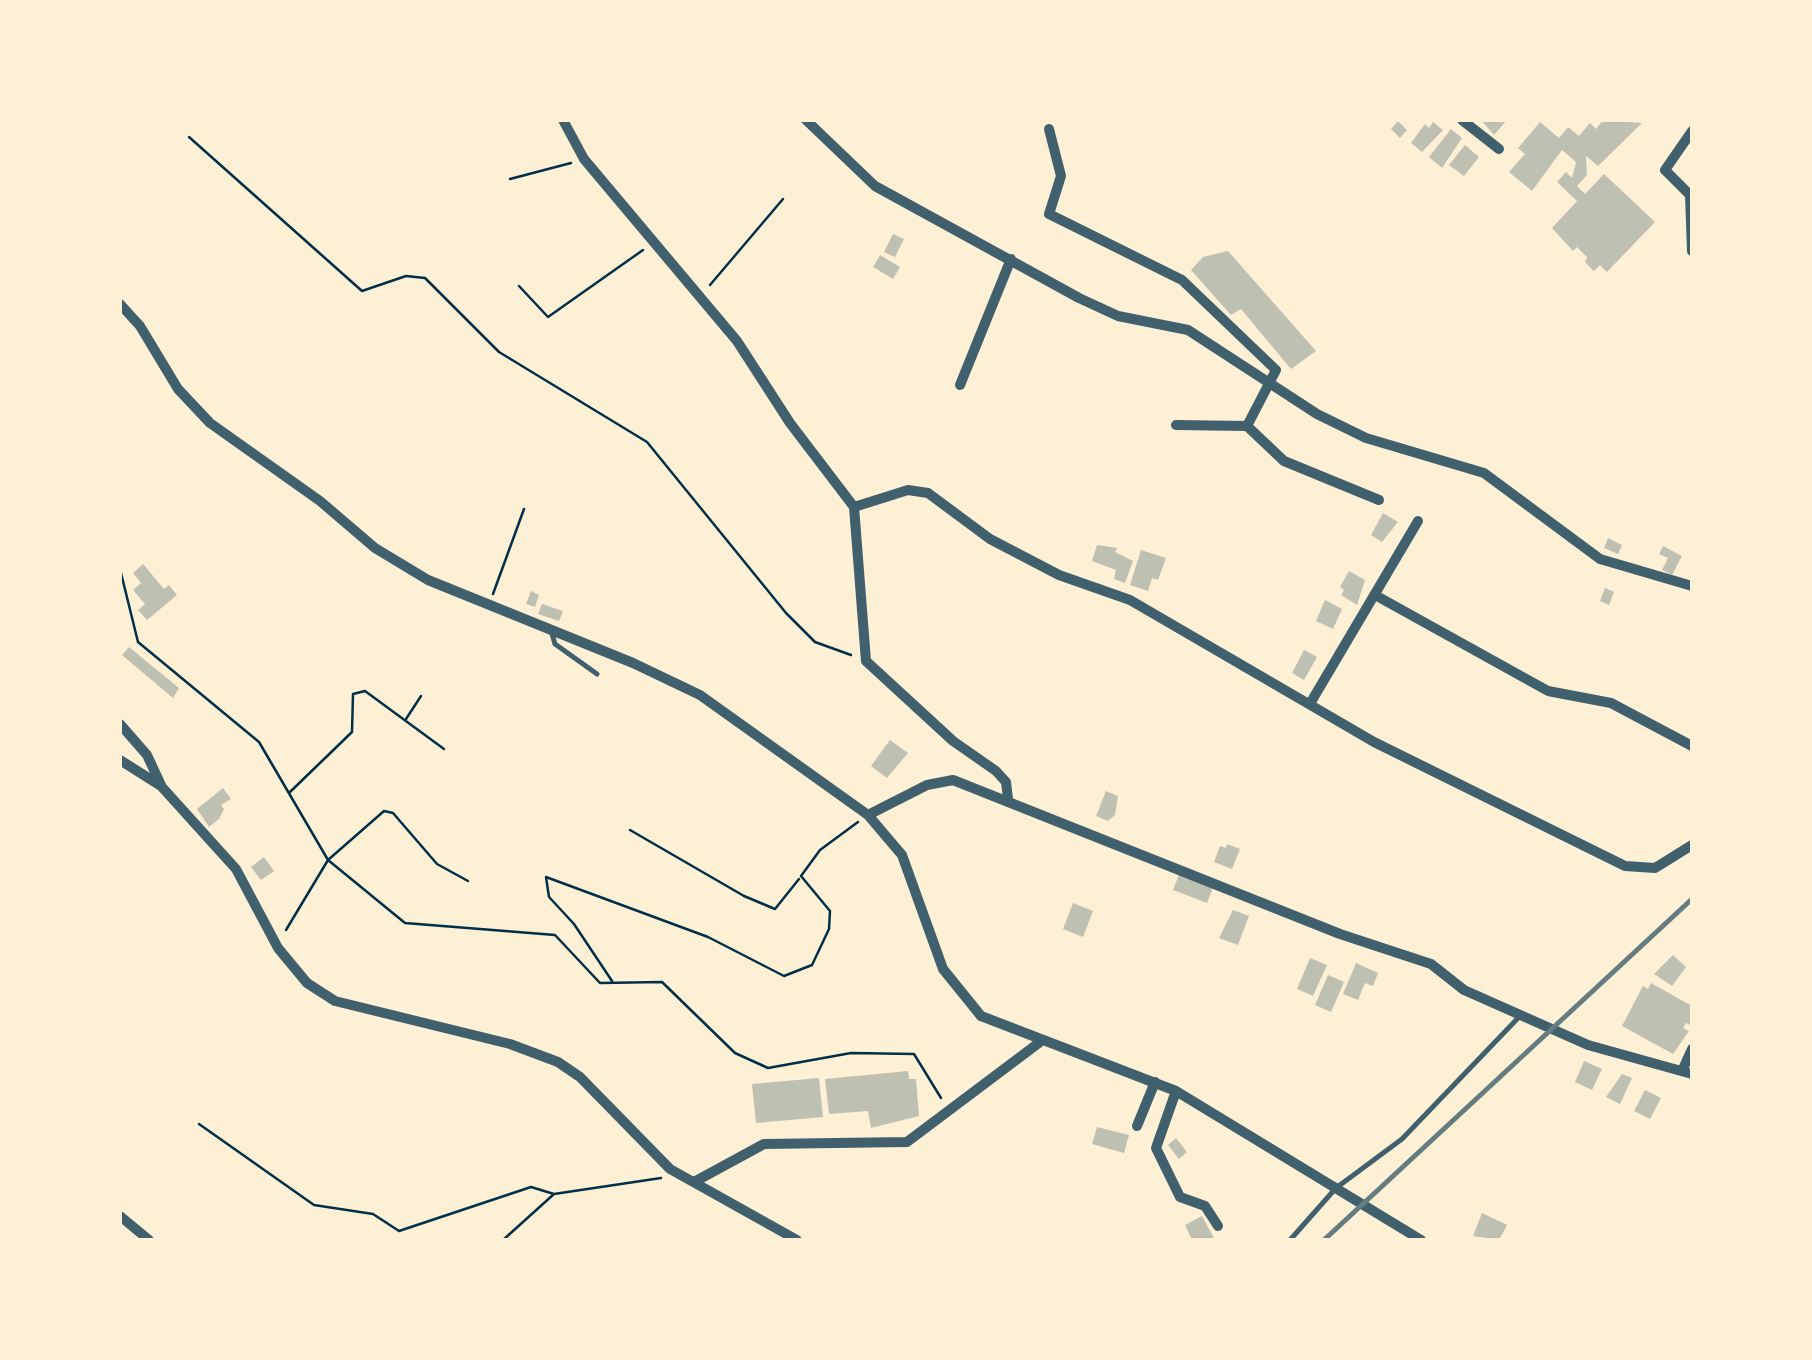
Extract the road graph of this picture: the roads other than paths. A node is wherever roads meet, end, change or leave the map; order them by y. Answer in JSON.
{"nodes":[{"id":1,"x":563,"y":120,"type":"edge"},
{"id":2,"x":806,"y":120,"type":"edge"},
{"id":3,"x":1462,"y":120,"type":"edge"},
{"id":4,"x":1049,"y":129,"type":"dead end"},
{"id":5,"x":1692,"y":131,"type":"edge"},
{"id":6,"x":1499,"y":149,"type":"dead end"},
{"id":7,"x":1692,"y":251,"type":"edge"},
{"id":8,"x":1011,"y":260,"type":"junction"},
{"id":9,"x":120,"y":304,"type":"edge"},
{"id":10,"x":960,"y":384,"type":"dead end"},
{"id":11,"x":1272,"y":384,"type":"junction"},
{"id":12,"x":1176,"y":425,"type":"dead end"},
{"id":13,"x":1247,"y":426,"type":"junction"},
{"id":14,"x":1379,"y":500,"type":"dead end"},
{"id":15,"x":854,"y":506,"type":"junction"},
{"id":16,"x":1418,"y":521,"type":"dead end"},
{"id":17,"x":1688,"y":586,"type":"edge"},
{"id":18,"x":1375,"y":594,"type":"junction"},
{"id":19,"x":552,"y":630,"type":"junction"},
{"id":20,"x":597,"y":674,"type":"dead end"},
{"id":21,"x":1311,"y":702,"type":"junction"},
{"id":22,"x":120,"y":724,"type":"edge"},
{"id":23,"x":1692,"y":746,"type":"edge"},
{"id":24,"x":120,"y":760,"type":"edge"},
{"id":25,"x":161,"y":786,"type":"junction"},
{"id":26,"x":1008,"y":799,"type":"junction"},
{"id":27,"x":868,"y":815,"type":"junction"},
{"id":28,"x":1692,"y":844,"type":"edge"},
{"id":29,"x":1522,"y":1014,"type":"junction"},
{"id":30,"x":1040,"y":1042,"type":"junction"},
{"id":31,"x":1692,"y":1049,"type":"edge"},
{"id":32,"x":1687,"y":1072,"type":"edge"},
{"id":33,"x":1155,"y":1082,"type":"junction"},
{"id":34,"x":1176,"y":1092,"type":"junction"},
{"id":35,"x":1137,"y":1126,"type":"dead end"},
{"id":36,"x":694,"y":1182,"type":"junction"},
{"id":37,"x":1336,"y":1188,"type":"junction"},
{"id":38,"x":120,"y":1216,"type":"edge"},
{"id":39,"x":1218,"y":1226,"type":"dead end"},
{"id":40,"x":149,"y":1240,"type":"edge"},
{"id":41,"x":797,"y":1240,"type":"edge"},
{"id":42,"x":1290,"y":1240,"type":"edge"},
{"id":43,"x":1421,"y":1240,"type":"edge"}],
"edges":[{"from":1,"to":15,"type":"street"},
{"from":2,"to":8,"type":"street"},
{"from":3,"to":6,"type":"street"},
{"from":4,"to":11,"type":"street"},
{"from":5,"to":7,"type":"street"},
{"from":8,"to":10,"type":"street"},
{"from":8,"to":11,"type":"street"},
{"from":9,"to":19,"type":"street"},
{"from":11,"to":13,"type":"street"},
{"from":11,"to":17,"type":"street"},
{"from":12,"to":13,"type":"street"},
{"from":13,"to":14,"type":"street"},
{"from":15,"to":21,"type":"street"},
{"from":15,"to":26,"type":"street"},
{"from":16,"to":18,"type":"street"},
{"from":18,"to":21,"type":"street"},
{"from":18,"to":23,"type":"street"},
{"from":19,"to":20,"type":"lane"},
{"from":19,"to":27,"type":"street"},
{"from":21,"to":28,"type":"street"},
{"from":22,"to":25,"type":"street"},
{"from":24,"to":25,"type":"street"},
{"from":25,"to":36,"type":"street"},
{"from":26,"to":27,"type":"street"},
{"from":26,"to":29,"type":"street"},
{"from":27,"to":30,"type":"street"},
{"from":29,"to":32,"type":"street"},
{"from":29,"to":37,"type":"lane"},
{"from":30,"to":33,"type":"street"},
{"from":30,"to":36,"type":"street"},
{"from":31,"to":32,"type":"street"},
{"from":33,"to":34,"type":"street"},
{"from":33,"to":35,"type":"street"},
{"from":34,"to":37,"type":"street"},
{"from":34,"to":39,"type":"street"},
{"from":36,"to":41,"type":"street"},
{"from":37,"to":42,"type":"lane"},
{"from":37,"to":43,"type":"street"},
{"from":38,"to":40,"type":"street"}]}
